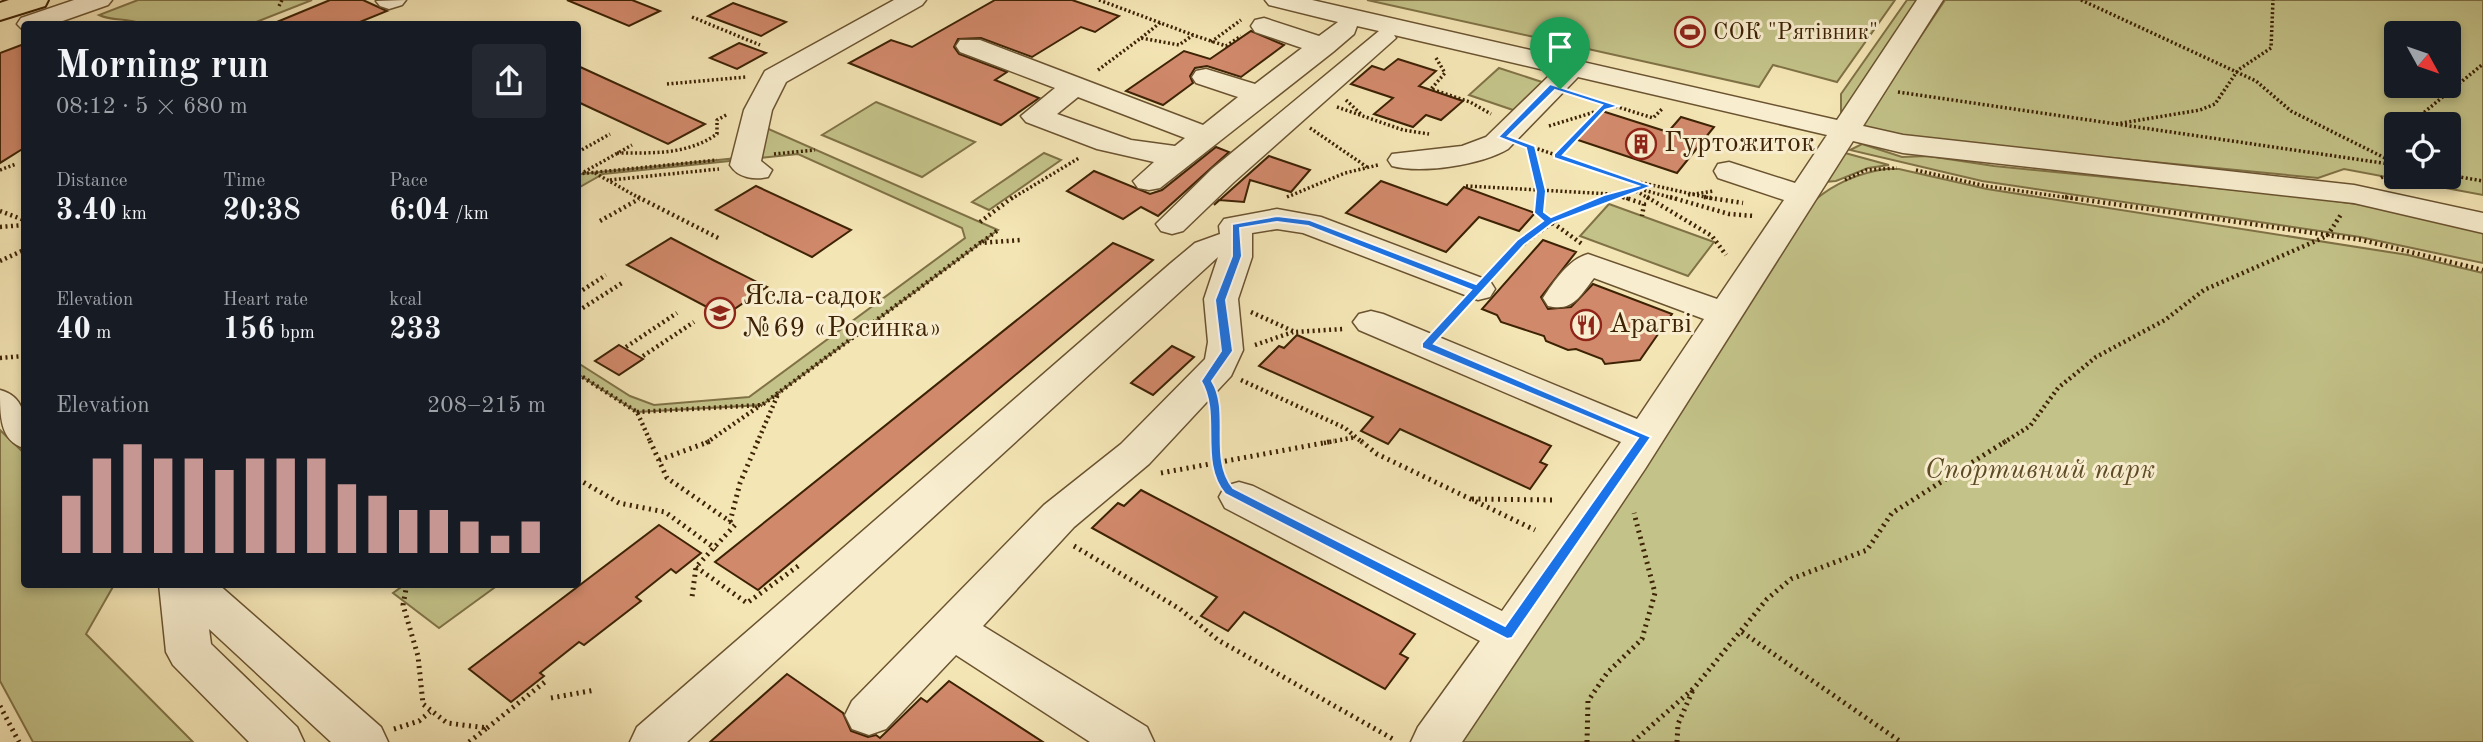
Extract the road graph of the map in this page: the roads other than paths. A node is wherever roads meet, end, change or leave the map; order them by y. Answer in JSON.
{"nodes":[{"id":1,"x":35,"y":0,"type":"edge"},
{"id":2,"x":99,"y":0,"type":"edge"},
{"id":3,"x":913,"y":0,"type":"edge"},
{"id":4,"x":1278,"y":0,"type":"edge"},
{"id":5,"x":1930,"y":0,"type":"edge"},
{"id":6,"x":0,"y":12,"type":"edge"},
{"id":7,"x":77,"y":18,"type":"edge"},
{"id":8,"x":54,"y":21,"type":"edge"},
{"id":9,"x":1250,"y":26,"type":"road end"},
{"id":10,"x":21,"y":28,"type":"edge"},
{"id":11,"x":0,"y":36,"type":"edge"},
{"id":12,"x":1383,"y":38,"type":"dead end"},
{"id":13,"x":970,"y":46,"type":"dead end"},
{"id":14,"x":1206,"y":77,"type":"dead end"},
{"id":15,"x":1562,"y":77,"type":"junction"},
{"id":16,"x":1074,"y":86,"type":"junction"},
{"id":17,"x":1259,"y":95,"type":"junction"},
{"id":18,"x":1206,"y":136,"type":"junction"},
{"id":19,"x":1838,"y":138,"type":"junction"},
{"id":20,"x":1182,"y":155,"type":"junction"},
{"id":21,"x":1403,"y":160,"type":"dead end"},
{"id":22,"x":745,"y":167,"type":"road end"},
{"id":23,"x":1729,"y":171,"type":"dead end"},
{"id":24,"x":1149,"y":181,"type":"dead end"},
{"id":25,"x":1801,"y":195,"type":"junction"},
{"id":26,"x":2483,"y":223,"type":"edge"},
{"id":27,"x":1172,"y":224,"type":"dead end"},
{"id":28,"x":1238,"y":239,"type":"junction"},
{"id":29,"x":1478,"y":289,"type":"road end"},
{"id":30,"x":1560,"y":298,"type":"dead end"},
{"id":31,"x":1725,"y":314,"type":"junction"},
{"id":32,"x":1397,"y":333,"type":"road end"},
{"id":33,"x":0,"y":403,"type":"edge"},
{"id":34,"x":21,"y":431,"type":"edge"},
{"id":35,"x":1638,"y":448,"type":"junction"},
{"id":36,"x":1239,"y":497,"type":"road end"},
{"id":37,"x":181,"y":588,"type":"edge"},
{"id":38,"x":192,"y":588,"type":"edge"},
{"id":39,"x":952,"y":630,"type":"junction"},
{"id":40,"x":1507,"y":634,"type":"junction"},
{"id":41,"x":869,"y":715,"type":"dead end"},
{"id":42,"x":280,"y":742,"type":"edge"},
{"id":43,"x":364,"y":742,"type":"edge"},
{"id":44,"x":654,"y":742,"type":"edge"},
{"id":45,"x":1130,"y":742,"type":"edge"},
{"id":46,"x":1435,"y":742,"type":"edge"}],
"edges":[{"from":1,"to":6,"type":"main road"},
{"from":2,"to":7,"type":"street"},
{"from":3,"to":22,"type":"street"},
{"from":4,"to":15,"type":"street"},
{"from":5,"to":19,"type":"street"},
{"from":7,"to":8,"type":"street"},
{"from":9,"to":17,"type":"street"},
{"from":10,"to":11,"type":"street"},
{"from":12,"to":27,"type":"street"},
{"from":13,"to":16,"type":"street"},
{"from":14,"to":17,"type":"street"},
{"from":15,"to":19,"type":"street"},
{"from":15,"to":21,"type":"street"},
{"from":16,"to":18,"type":"street"},
{"from":16,"to":20,"type":"street"},
{"from":17,"to":18,"type":"street"},
{"from":18,"to":20,"type":"street"},
{"from":19,"to":25,"type":"street"},
{"from":19,"to":26,"type":"street"},
{"from":20,"to":24,"type":"street"},
{"from":23,"to":25,"type":"street"},
{"from":25,"to":31,"type":"street"},
{"from":28,"to":29,"type":"street"},
{"from":28,"to":39,"type":"street"},
{"from":28,"to":44,"type":"street"},
{"from":30,"to":31,"type":"street"},
{"from":31,"to":35,"type":"street"},
{"from":32,"to":35,"type":"street"},
{"from":33,"to":34,"type":"street"},
{"from":35,"to":40,"type":"street"},
{"from":36,"to":40,"type":"street"},
{"from":37,"to":42,"type":"street"},
{"from":38,"to":43,"type":"street"},
{"from":39,"to":41,"type":"street"},
{"from":39,"to":45,"type":"street"},
{"from":40,"to":46,"type":"street"}]}
